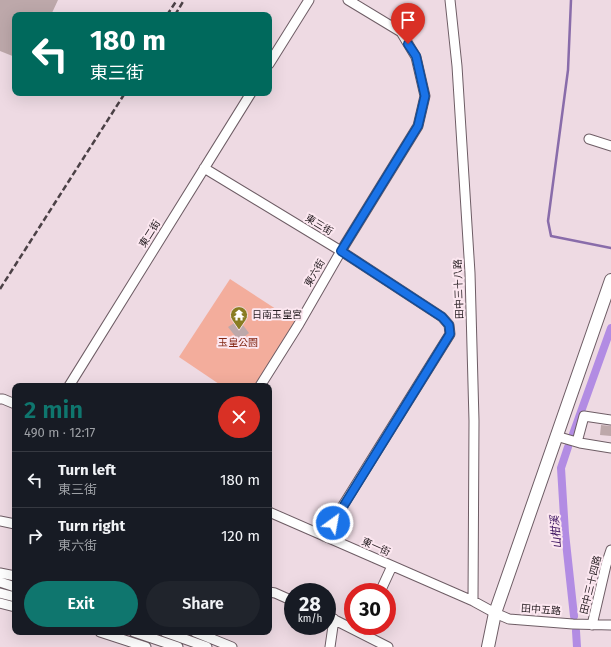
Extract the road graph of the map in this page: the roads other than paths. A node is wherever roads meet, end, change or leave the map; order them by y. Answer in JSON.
{"nodes":[{"id":1,"x":309,"y":0,"type":"edge"},
{"id":2,"x":348,"y":0,"type":"edge"},
{"id":3,"x":450,"y":0,"type":"edge"},
{"id":4,"x":272,"y":59,"type":"edge"},
{"id":5,"x":249,"y":96,"type":"edge"},
{"id":6,"x":589,"y":139,"type":"dead end"},
{"id":7,"x":611,"y":146,"type":"edge"},
{"id":8,"x":204,"y":168,"type":"junction"},
{"id":9,"x":341,"y":251,"type":"junction"},
{"id":10,"x":611,"y":280,"type":"edge"},
{"id":11,"x":71,"y":383,"type":"edge"},
{"id":12,"x":262,"y":383,"type":"edge"},
{"id":13,"x":0,"y":399,"type":"edge"},
{"id":14,"x":12,"y":403,"type":"edge"},
{"id":15,"x":611,"y":420,"type":"edge"},
{"id":16,"x":556,"y":436,"type":"junction"},
{"id":17,"x":577,"y":442,"type":"junction"},
{"id":18,"x":611,"y":448,"type":"edge"},
{"id":19,"x":272,"y":513,"type":"edge"},
{"id":20,"x":0,"y":521,"type":"edge"},
{"id":21,"x":12,"y":523,"type":"edge"},
{"id":22,"x":324,"y":536,"type":"junction"},
{"id":23,"x":611,"y":550,"type":"edge"},
{"id":24,"x":609,"y":565,"type":"edge"},
{"id":25,"x":392,"y":566,"type":"junction"},
{"id":26,"x":0,"y":573,"type":"edge"},
{"id":27,"x":12,"y":575,"type":"edge"},
{"id":28,"x":0,"y":582,"type":"edge"},
{"id":29,"x":384,"y":583,"type":"edge"},
{"id":30,"x":12,"y":585,"type":"edge"},
{"id":31,"x":272,"y":592,"type":"edge"},
{"id":32,"x":0,"y":593,"type":"edge"},
{"id":33,"x":12,"y":596,"type":"edge"},
{"id":34,"x":284,"y":597,"type":"edge"},
{"id":35,"x":473,"y":601,"type":"junction"},
{"id":36,"x":0,"y":603,"type":"edge"},
{"id":37,"x":12,"y":606,"type":"edge"},
{"id":38,"x":494,"y":613,"type":"junction"},
{"id":39,"x":592,"y":625,"type":"junction"},
{"id":40,"x":611,"y":625,"type":"edge"},
{"id":41,"x":109,"y":635,"type":"edge"},
{"id":42,"x":121,"y":635,"type":"edge"},
{"id":43,"x":143,"y":635,"type":"edge"},
{"id":44,"x":173,"y":635,"type":"edge"},
{"id":45,"x":202,"y":635,"type":"edge"},
{"id":46,"x":330,"y":635,"type":"edge"},
{"id":47,"x":371,"y":635,"type":"edge"},
{"id":48,"x":134,"y":643,"type":"junction"},
{"id":49,"x":146,"y":647,"type":"edge"},
{"id":50,"x":178,"y":647,"type":"edge"},
{"id":51,"x":207,"y":647,"type":"edge"},
{"id":52,"x":232,"y":647,"type":"edge"},
{"id":53,"x":330,"y":647,"type":"edge"},
{"id":54,"x":388,"y":647,"type":"edge"},
{"id":55,"x":488,"y":647,"type":"edge"}],
"edges":[{"from":1,"to":4,"type":"street"},
{"from":2,"to":9,"type":"street","name":"東六街"},
{"from":3,"to":35,"type":"street","name":"田中三十八路"},
{"from":5,"to":8,"type":"street","name":"東二街"},
{"from":6,"to":7,"type":"street"},
{"from":8,"to":9,"type":"street","name":"東三街"},
{"from":8,"to":11,"type":"street","name":"東二街"},
{"from":9,"to":12,"type":"street","name":"東六街"},
{"from":9,"to":22,"type":"street","name":"東三街"},
{"from":10,"to":16,"type":"main road"},
{"from":13,"to":14,"type":"street"},
{"from":15,"to":17,"type":"street"},
{"from":16,"to":17,"type":"street"},
{"from":16,"to":38,"type":"main road"},
{"from":17,"to":18,"type":"street"},
{"from":19,"to":22,"type":"street","name":"東一街"},
{"from":20,"to":21,"type":"street"},
{"from":22,"to":25,"type":"street","name":"東一街"},
{"from":23,"to":24,"type":"street","name":"田中三十四路"},
{"from":24,"to":39,"type":"street","name":"田中三十四路"},
{"from":25,"to":29,"type":"street"},
{"from":25,"to":35,"type":"street","name":"東一街"},
{"from":26,"to":27,"type":"street"},
{"from":28,"to":30,"type":"street"},
{"from":31,"to":34,"type":"street"},
{"from":32,"to":33,"type":"street"},
{"from":35,"to":38,"type":"street","name":"田中五路"},
{"from":36,"to":37,"type":"street"},
{"from":38,"to":39,"type":"street","name":"田中五路"},
{"from":38,"to":55,"type":"main road"},
{"from":39,"to":40,"type":"street","name":"田中五路"},
{"from":41,"to":48,"type":"street"},
{"from":42,"to":48,"type":"street"},
{"from":43,"to":50,"type":"street"},
{"from":44,"to":51,"type":"street"},
{"from":45,"to":52,"type":"street"},
{"from":46,"to":53,"type":"street"},
{"from":47,"to":54,"type":"street"},
{"from":48,"to":49,"type":"street"}]}
